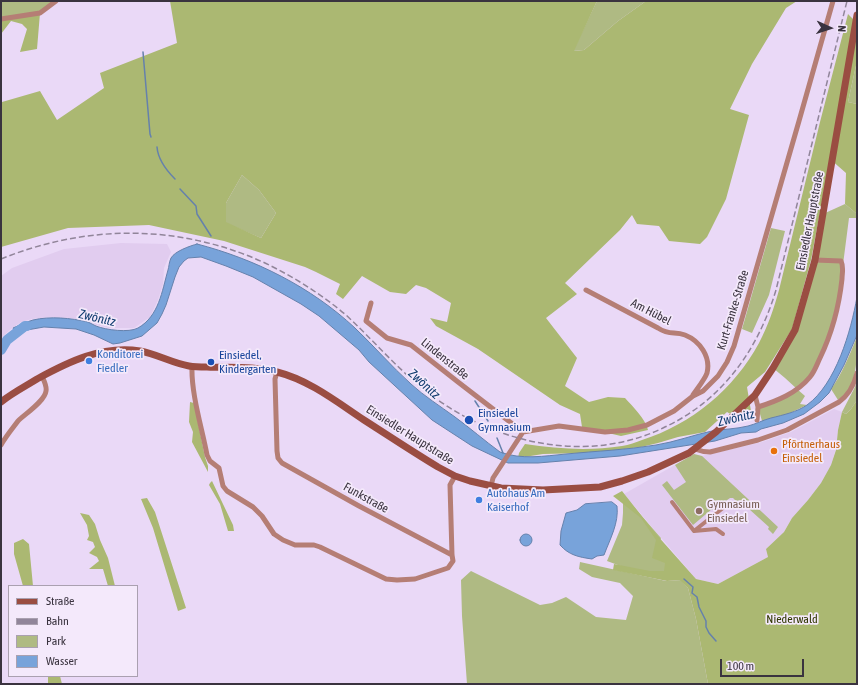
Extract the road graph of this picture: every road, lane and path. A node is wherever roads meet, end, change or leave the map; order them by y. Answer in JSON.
{"nodes":[{"id":1,"x":56,"y":1,"type":"edge"},
{"id":2,"x":833,"y":1,"type":"edge"},
{"id":3,"x":857,"y":15,"type":"edge"},
{"id":4,"x":1,"y":19,"type":"edge"},
{"id":5,"x":815,"y":260,"type":"junction"},
{"id":6,"x":586,"y":290,"type":"dead end"},
{"id":7,"x":371,"y":304,"type":"dead end"},
{"id":8,"x":192,"y":366,"type":"junction"},
{"id":9,"x":277,"y":372,"type":"junction"},
{"id":10,"x":857,"y":373,"type":"edge"},
{"id":11,"x":42,"y":376,"type":"junction"},
{"id":12,"x":755,"y":394,"type":"junction"},
{"id":13,"x":693,"y":396,"type":"junction"},
{"id":14,"x":1,"y":402,"type":"edge"},
{"id":15,"x":758,"y":407,"type":"junction"},
{"id":16,"x":757,"y":420,"type":"dead end"},
{"id":17,"x":523,"y":432,"type":"junction"},
{"id":18,"x":1,"y":445,"type":"edge"},
{"id":19,"x":695,"y":449,"type":"junction"},
{"id":20,"x":455,"y":476,"type":"junction"},
{"id":21,"x":491,"y":486,"type":"junction"},
{"id":22,"x":672,"y":502,"type":"dead end"},
{"id":23,"x":728,"y":504,"type":"dead end"},
{"id":24,"x":694,"y":531,"type":"junction"},
{"id":25,"x":723,"y":534,"type":"dead end"},
{"id":26,"x":452,"y":555,"type":"junction"}],
"edges":[{"from":1,"to":4,"type":"street"},
{"from":2,"to":13,"type":"street","name":"Kurt-Franke-Straße"},
{"from":3,"to":5,"type":"main road","name":"Einsiedler Hauptstraße"},
{"from":5,"to":12,"type":"main road","name":"Einsiedler Hauptstraße"},
{"from":5,"to":15,"type":"street"},
{"from":6,"to":13,"type":"street","name":"Am Hübel"},
{"from":7,"to":17,"type":"street","name":"Lindenstraße"},
{"from":8,"to":9,"type":"main road","name":"Einsiedler Hauptstraße"},
{"from":8,"to":11,"type":"main road","name":"Einsiedler Hauptstraße"},
{"from":8,"to":26,"type":"street"},
{"from":9,"to":20,"type":"main road","name":"Einsiedler Hauptstraße"},
{"from":9,"to":26,"type":"street","name":"Funkstraße"},
{"from":10,"to":19,"type":"street"},
{"from":11,"to":14,"type":"main road","name":"Einsiedler Hauptstraße"},
{"from":11,"to":18,"type":"street"},
{"from":12,"to":15,"type":"street"},
{"from":12,"to":19,"type":"main road","name":"Einsiedler Hauptstraße"},
{"from":13,"to":17,"type":"street","name":"Kurt-Franke-Straße"},
{"from":15,"to":16,"type":"street"},
{"from":17,"to":21,"type":"street"},
{"from":19,"to":21,"type":"main road","name":"Einsiedler Hauptstraße"},
{"from":20,"to":21,"type":"main road","name":"Einsiedler Hauptstraße"},
{"from":20,"to":26,"type":"street"},
{"from":22,"to":24,"type":"street"},
{"from":23,"to":24,"type":"street"},
{"from":24,"to":25,"type":"street"}]}
